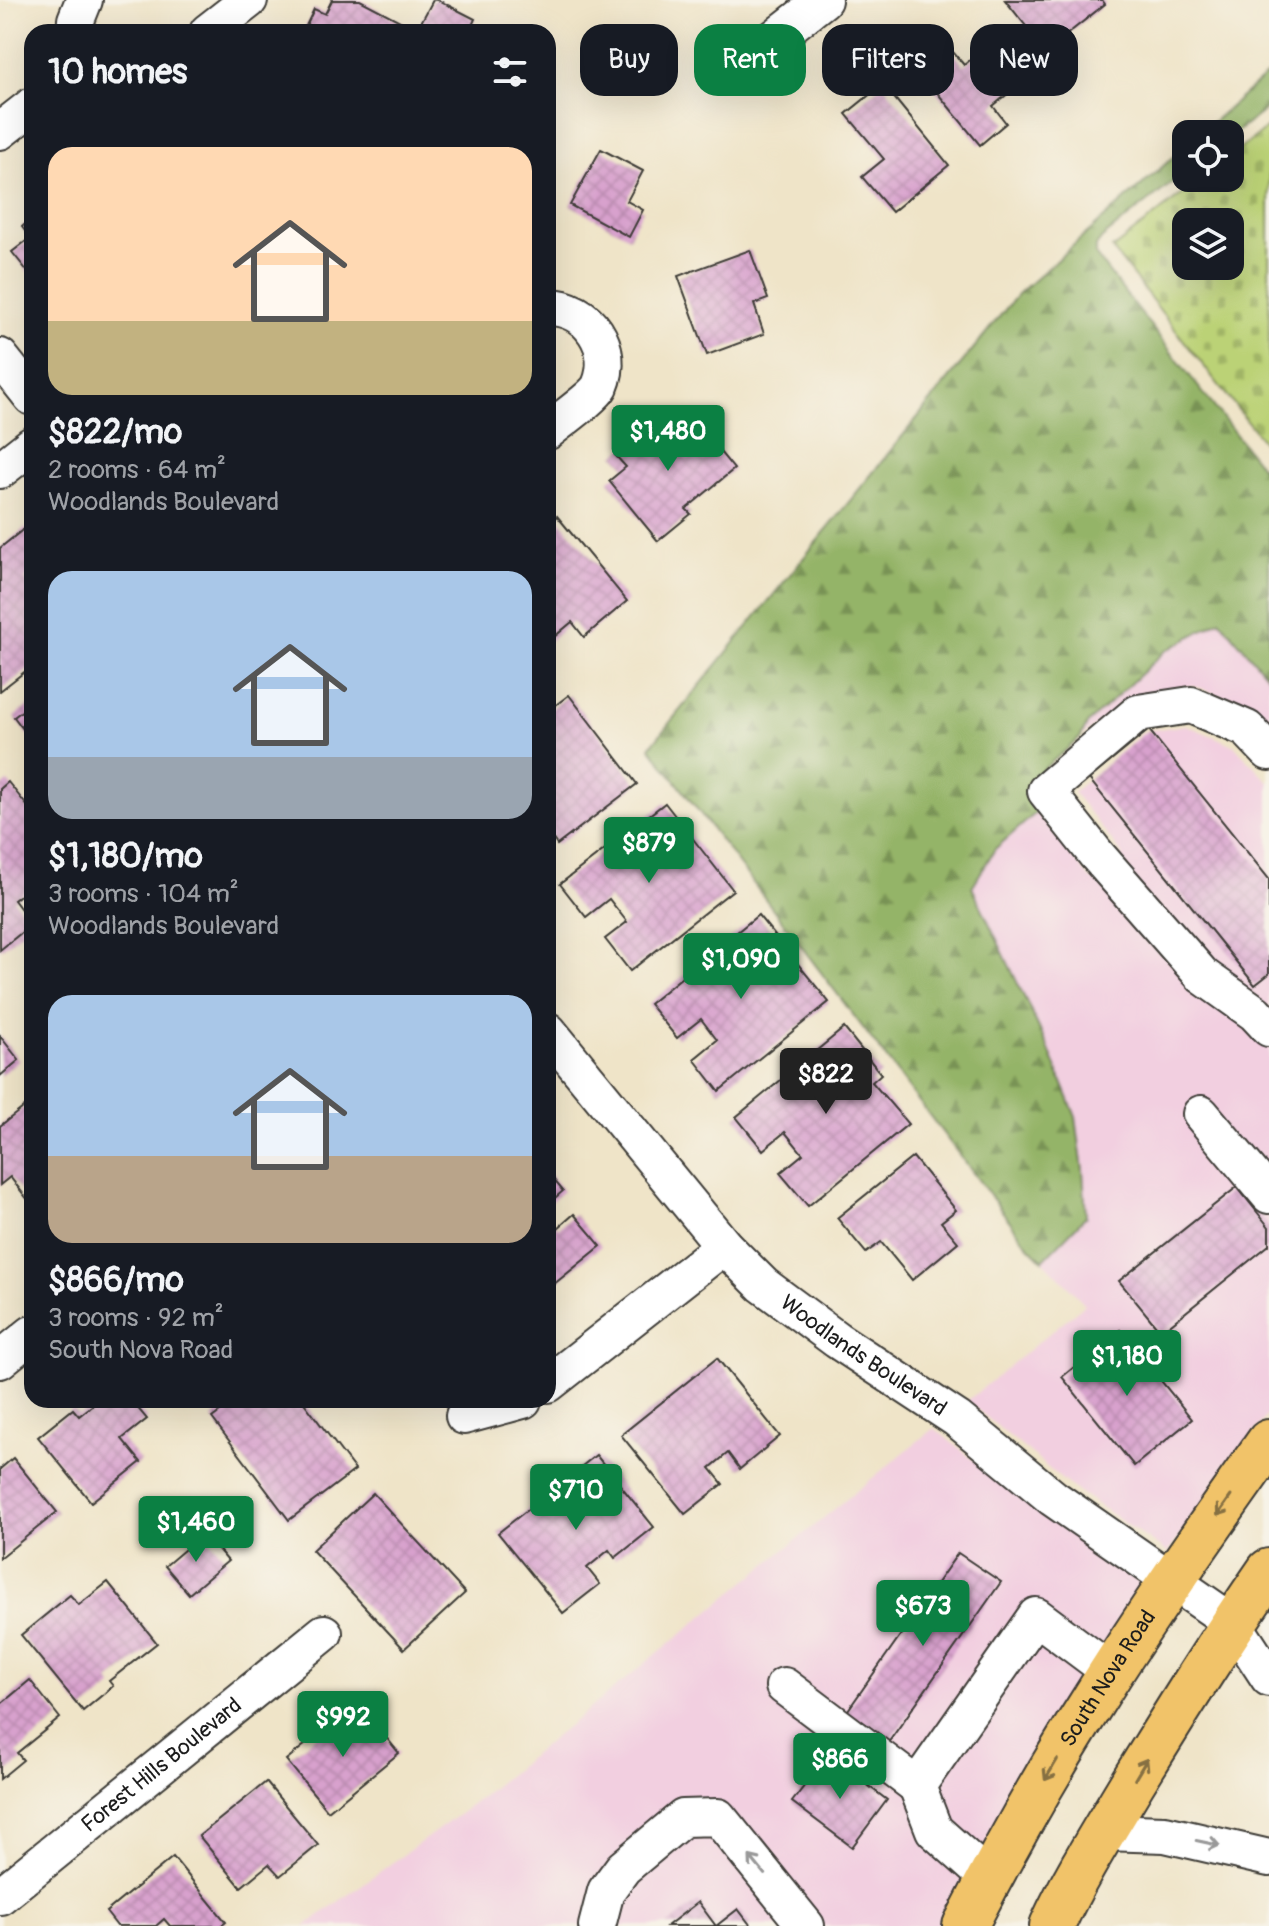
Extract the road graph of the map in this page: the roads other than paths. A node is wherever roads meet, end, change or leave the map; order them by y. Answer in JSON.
{"nodes":[{"id":1,"x":84,"y":0,"type":"edge"},
{"id":2,"x":249,"y":0,"type":"edge"},
{"id":3,"x":823,"y":0,"type":"edge"},
{"id":4,"x":76,"y":24,"type":"edge"},
{"id":5,"x":218,"y":24,"type":"edge"},
{"id":6,"x":792,"y":24,"type":"edge"},
{"id":7,"x":24,"y":112,"type":"edge"},
{"id":8,"x":0,"y":131,"type":"edge"},
{"id":9,"x":556,"y":307,"type":"edge"},
{"id":10,"x":0,"y":357,"type":"edge"},
{"id":11,"x":24,"y":387,"type":"edge"},
{"id":12,"x":556,"y":424,"type":"edge"},
{"id":13,"x":24,"y":451,"type":"edge"},
{"id":14,"x":0,"y":470,"type":"edge"},
{"id":15,"x":1269,"y":752,"type":"edge"},
{"id":16,"x":1269,"y":1028,"type":"edge"},
{"id":17,"x":556,"y":1041,"type":"edge"},
{"id":18,"x":1201,"y":1114,"type":"dead end"},
{"id":19,"x":1269,"y":1195,"type":"edge"},
{"id":20,"x":724,"y":1246,"type":"junction"},
{"id":21,"x":24,"y":1340,"type":"edge"},
{"id":22,"x":0,"y":1360,"type":"edge"},
{"id":23,"x":556,"y":1378,"type":"edge"},
{"id":24,"x":494,"y":1408,"type":"edge"},
{"id":25,"x":464,"y":1416,"type":"dead end"},
{"id":26,"x":1269,"y":1442,"type":"edge"},
{"id":27,"x":1269,"y":1571,"type":"edge"},
{"id":28,"x":1171,"y":1580,"type":"junction"},
{"id":29,"x":1233,"y":1623,"type":"junction"},
{"id":30,"x":324,"y":1633,"type":"dead end"},
{"id":31,"x":1111,"y":1672,"type":"junction"},
{"id":32,"x":1269,"y":1678,"type":"edge"},
{"id":33,"x":784,"y":1686,"type":"dead end"},
{"id":34,"x":917,"y":1786,"type":"junction"},
{"id":35,"x":1103,"y":1832,"type":"junction"},
{"id":36,"x":1269,"y":1858,"type":"edge"},
{"id":37,"x":989,"y":1879,"type":"junction"},
{"id":38,"x":0,"y":1896,"type":"edge"},
{"id":39,"x":597,"y":1926,"type":"edge"},
{"id":40,"x":806,"y":1926,"type":"edge"},
{"id":41,"x":965,"y":1926,"type":"edge"},
{"id":42,"x":1052,"y":1926,"type":"edge"}],
"edges":[{"from":1,"to":4,"type":"street"},
{"from":2,"to":5,"type":"street"},
{"from":3,"to":6,"type":"street"},
{"from":7,"to":8,"type":"street"},
{"from":9,"to":12,"type":"street"},
{"from":10,"to":11,"type":"street"},
{"from":13,"to":14,"type":"street"},
{"from":15,"to":16,"type":"street"},
{"from":17,"to":20,"type":"street","name":"Woodlands Boulevard"},
{"from":18,"to":19,"type":"street"},
{"from":20,"to":23,"type":"street"},
{"from":20,"to":28,"type":"street","name":"Woodlands Boulevard"},
{"from":21,"to":22,"type":"street"},
{"from":24,"to":25,"type":"street"},
{"from":26,"to":28,"type":"main road","name":"South Nova Road","one_way":true},
{"from":27,"to":29,"type":"main road"},
{"from":28,"to":29,"type":"street","name":"Woodlands Boulevard"},
{"from":28,"to":31,"type":"main road","name":"South Nova Road"},
{"from":29,"to":32,"type":"street"},
{"from":35,"to":29,"type":"main road","one_way":true},
{"from":30,"to":38,"type":"street","name":"Forest Hills Boulevard"},
{"from":31,"to":34,"type":"street"},
{"from":31,"to":37,"type":"main road","name":"South Nova Road","one_way":true},
{"from":33,"to":34,"type":"street"},
{"from":34,"to":37,"type":"street"},
{"from":35,"to":36,"type":"street","one_way":true},
{"from":35,"to":42,"type":"main road"},
{"from":37,"to":41,"type":"main road","name":"South Nova Road"},
{"from":40,"to":39,"type":"street","one_way":true}]}
